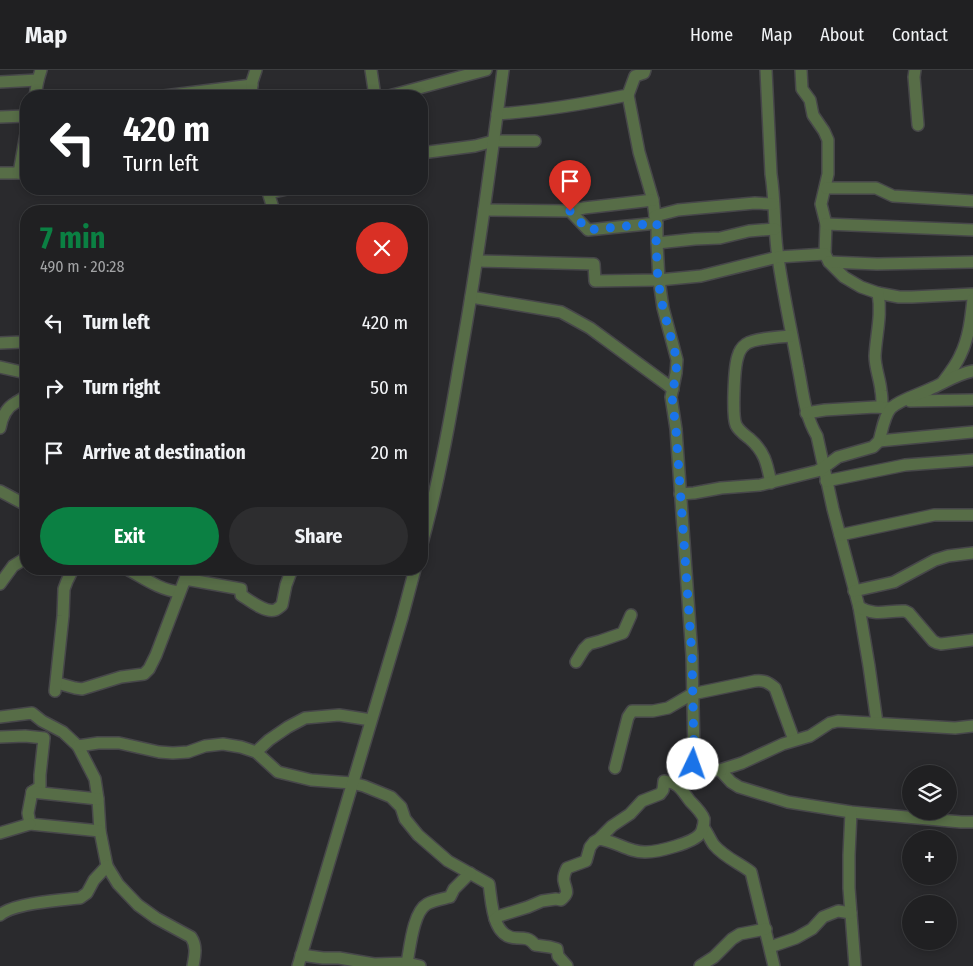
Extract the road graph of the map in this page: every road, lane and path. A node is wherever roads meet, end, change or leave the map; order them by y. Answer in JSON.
{"nodes":[{"id":1,"x":256,"y":70,"type":"edge"},
{"id":2,"x":371,"y":70,"type":"edge"},
{"id":3,"x":486,"y":70,"type":"edge"},
{"id":4,"x":503,"y":70,"type":"edge"},
{"id":5,"x":645,"y":70,"type":"edge"},
{"id":6,"x":766,"y":70,"type":"edge"},
{"id":7,"x":801,"y":70,"type":"edge"},
{"id":8,"x":915,"y":70,"type":"edge"},
{"id":9,"x":39,"y":75,"type":"edge"},
{"id":10,"x":0,"y":82,"type":"edge"},
{"id":11,"x":36,"y":90,"type":"edge"},
{"id":12,"x":252,"y":90,"type":"edge"},
{"id":13,"x":374,"y":90,"type":"edge"},
{"id":14,"x":411,"y":90,"type":"edge"},
{"id":15,"x":628,"y":96,"type":"junction"},
{"id":16,"x":498,"y":114,"type":"junction"},
{"id":17,"x":0,"y":116,"type":"edge"},
{"id":18,"x":20,"y":116,"type":"edge"},
{"id":19,"x":918,"y":125,"type":"dead end"},
{"id":20,"x":494,"y":141,"type":"junction"},
{"id":21,"x":536,"y":141,"type":"dead end"},
{"id":22,"x":428,"y":152,"type":"edge"},
{"id":23,"x":20,"y":173,"type":"edge"},
{"id":24,"x":1,"y":175,"type":"edge"},
{"id":25,"x":826,"y":188,"type":"junction"},
{"id":26,"x":653,"y":200,"type":"junction"},
{"id":27,"x":973,"y":201,"type":"edge"},
{"id":28,"x":773,"y":204,"type":"junction"},
{"id":29,"x":484,"y":210,"type":"junction"},
{"id":30,"x":570,"y":211,"type":"junction"},
{"id":31,"x":656,"y":220,"type":"junction"},
{"id":32,"x":826,"y":224,"type":"junction"},
{"id":33,"x":775,"y":229,"type":"junction"},
{"id":34,"x":973,"y":230,"type":"edge"},
{"id":35,"x":656,"y":243,"type":"junction"},
{"id":36,"x":778,"y":257,"type":"junction"},
{"id":37,"x":827,"y":258,"type":"junction"},
{"id":38,"x":477,"y":261,"type":"junction"},
{"id":39,"x":973,"y":262,"type":"edge"},
{"id":40,"x":658,"y":280,"type":"junction"},
{"id":41,"x":878,"y":293,"type":"junction"},
{"id":42,"x":973,"y":294,"type":"edge"},
{"id":43,"x":471,"y":297,"type":"junction"},
{"id":44,"x":973,"y":299,"type":"edge"},
{"id":45,"x":791,"y":336,"type":"junction"},
{"id":46,"x":20,"y":342,"type":"edge"},
{"id":47,"x":0,"y":343,"type":"edge"},
{"id":48,"x":0,"y":367,"type":"edge"},
{"id":49,"x":973,"y":371,"type":"edge"},
{"id":50,"x":20,"y":372,"type":"edge"},
{"id":51,"x":942,"y":384,"type":"junction"},
{"id":52,"x":673,"y":389,"type":"junction"},
{"id":53,"x":20,"y":400,"type":"edge"},
{"id":54,"x":973,"y":400,"type":"edge"},
{"id":55,"x":902,"y":401,"type":"junction"},
{"id":56,"x":887,"y":407,"type":"junction"},
{"id":57,"x":806,"y":413,"type":"junction"},
{"id":58,"x":0,"y":428,"type":"edge"},
{"id":59,"x":973,"y":432,"type":"edge"},
{"id":60,"x":879,"y":441,"type":"junction"},
{"id":61,"x":973,"y":460,"type":"edge"},
{"id":62,"x":823,"y":468,"type":"junction"},
{"id":63,"x":826,"y":481,"type":"junction"},
{"id":64,"x":771,"y":483,"type":"junction"},
{"id":65,"x":0,"y":491,"type":"edge"},
{"id":66,"x":680,"y":494,"type":"junction"},
{"id":67,"x":20,"y":502,"type":"edge"},
{"id":68,"x":428,"y":508,"type":"edge"},
{"id":69,"x":973,"y":515,"type":"edge"},
{"id":70,"x":840,"y":535,"type":"junction"},
{"id":71,"x":973,"y":552,"type":"edge"},
{"id":72,"x":20,"y":562,"type":"edge"},
{"id":73,"x":70,"y":575,"type":"edge"},
{"id":74,"x":138,"y":575,"type":"edge"},
{"id":75,"x":290,"y":575,"type":"edge"},
{"id":76,"x":413,"y":575,"type":"edge"},
{"id":77,"x":0,"y":584,"type":"edge"},
{"id":78,"x":854,"y":591,"type":"junction"},
{"id":79,"x":179,"y":592,"type":"junction"},
{"id":80,"x":858,"y":607,"type":"junction"},
{"id":81,"x":630,"y":615,"type":"dead end"},
{"id":82,"x":973,"y":640,"type":"edge"},
{"id":83,"x":576,"y":662,"type":"dead end"},
{"id":84,"x":692,"y":694,"type":"junction"},
{"id":85,"x":0,"y":717,"type":"edge"},
{"id":86,"x":371,"y":720,"type":"junction"},
{"id":87,"x":877,"y":724,"type":"junction"},
{"id":88,"x":973,"y":726,"type":"edge"},
{"id":89,"x":0,"y":737,"type":"edge"},
{"id":90,"x":794,"y":740,"type":"junction"},
{"id":91,"x":78,"y":746,"type":"junction"},
{"id":92,"x":256,"y":752,"type":"junction"},
{"id":93,"x":615,"y":768,"type":"dead end"},
{"id":94,"x":720,"y":770,"type":"junction"},
{"id":95,"x":688,"y":772,"type":"junction"},
{"id":96,"x":352,"y":783,"type":"junction"},
{"id":97,"x":676,"y":784,"type":"junction"},
{"id":98,"x":32,"y":792,"type":"junction"},
{"id":99,"x":98,"y":799,"type":"junction"},
{"id":100,"x":851,"y":812,"type":"junction"},
{"id":101,"x":973,"y":822,"type":"edge"},
{"id":102,"x":30,"y":824,"type":"junction"},
{"id":103,"x":703,"y":827,"type":"junction"},
{"id":104,"x":100,"y":830,"type":"junction"},
{"id":105,"x":0,"y":833,"type":"edge"},
{"id":106,"x":599,"y":839,"type":"junction"},
{"id":107,"x":107,"y":866,"type":"junction"},
{"id":108,"x":470,"y":873,"type":"junction"},
{"id":109,"x":851,"y":913,"type":"junction"},
{"id":110,"x":0,"y":915,"type":"edge"},
{"id":111,"x":495,"y":919,"type":"junction"},
{"id":112,"x":766,"y":929,"type":"junction"},
{"id":113,"x":770,"y":947,"type":"junction"},
{"id":114,"x":299,"y":961,"type":"edge"},
{"id":115,"x":409,"y":964,"type":"edge"},
{"id":116,"x":193,"y":966,"type":"edge"},
{"id":117,"x":420,"y":966,"type":"edge"},
{"id":118,"x":567,"y":966,"type":"edge"},
{"id":119,"x":700,"y":966,"type":"edge"},
{"id":120,"x":774,"y":966,"type":"edge"},
{"id":121,"x":855,"y":966,"type":"edge"}],
"edges":[{"from":1,"to":12,"type":"street"},
{"from":2,"to":13,"type":"street"},
{"from":3,"to":14,"type":"street"},
{"from":4,"to":16,"type":"street"},
{"from":5,"to":15,"type":"street"},
{"from":6,"to":28,"type":"street"},
{"from":7,"to":25,"type":"street"},
{"from":8,"to":19,"type":"street"},
{"from":9,"to":10,"type":"street"},
{"from":9,"to":11,"type":"street"},
{"from":15,"to":16,"type":"street"},
{"from":15,"to":26,"type":"street"},
{"from":16,"to":20,"type":"street"},
{"from":17,"to":18,"type":"street"},
{"from":20,"to":21,"type":"street"},
{"from":20,"to":22,"type":"street"},
{"from":20,"to":29,"type":"street"},
{"from":23,"to":24,"type":"street"},
{"from":25,"to":27,"type":"street"},
{"from":25,"to":32,"type":"street"},
{"from":26,"to":30,"type":"street"},
{"from":26,"to":31,"type":"street"},
{"from":28,"to":31,"type":"street"},
{"from":28,"to":33,"type":"street"},
{"from":29,"to":30,"type":"street"},
{"from":29,"to":38,"type":"street"},
{"from":30,"to":31,"type":"street"},
{"from":31,"to":35,"type":"street"},
{"from":32,"to":34,"type":"street"},
{"from":32,"to":37,"type":"street"},
{"from":33,"to":35,"type":"street"},
{"from":33,"to":36,"type":"street"},
{"from":35,"to":40,"type":"street"},
{"from":36,"to":37,"type":"street"},
{"from":36,"to":40,"type":"street"},
{"from":36,"to":45,"type":"street"},
{"from":37,"to":39,"type":"street"},
{"from":37,"to":41,"type":"street"},
{"from":38,"to":40,"type":"street"},
{"from":38,"to":43,"type":"street"},
{"from":40,"to":52,"type":"street"},
{"from":41,"to":42,"type":"street"},
{"from":41,"to":56,"type":"street"},
{"from":43,"to":52,"type":"street"},
{"from":43,"to":68,"type":"street"},
{"from":44,"to":51,"type":"street"},
{"from":45,"to":57,"type":"street"},
{"from":45,"to":64,"type":"street"},
{"from":46,"to":47,"type":"street"},
{"from":48,"to":50,"type":"street"},
{"from":49,"to":51,"type":"street"},
{"from":51,"to":55,"type":"street"},
{"from":52,"to":66,"type":"street"},
{"from":53,"to":58,"type":"street"},
{"from":54,"to":55,"type":"street"},
{"from":55,"to":56,"type":"street"},
{"from":56,"to":57,"type":"street"},
{"from":56,"to":60,"type":"street"},
{"from":57,"to":62,"type":"street"},
{"from":59,"to":60,"type":"street"},
{"from":60,"to":62,"type":"street"},
{"from":61,"to":63,"type":"street"},
{"from":62,"to":63,"type":"street"},
{"from":62,"to":64,"type":"street"},
{"from":63,"to":70,"type":"street"},
{"from":64,"to":66,"type":"street"},
{"from":65,"to":67,"type":"street"},
{"from":66,"to":84,"type":"street"},
{"from":69,"to":70,"type":"street"},
{"from":70,"to":78,"type":"street"},
{"from":71,"to":78,"type":"street"},
{"from":72,"to":77,"type":"street"},
{"from":73,"to":79,"type":"street"},
{"from":74,"to":79,"type":"street"},
{"from":75,"to":79,"type":"street"},
{"from":76,"to":86,"type":"street"},
{"from":78,"to":80,"type":"street"},
{"from":80,"to":82,"type":"street"},
{"from":80,"to":87,"type":"street"},
{"from":81,"to":83,"type":"street"},
{"from":84,"to":90,"type":"street"},
{"from":84,"to":93,"type":"street"},
{"from":84,"to":95,"type":"street"},
{"from":85,"to":91,"type":"street"},
{"from":86,"to":92,"type":"street"},
{"from":86,"to":96,"type":"street"},
{"from":87,"to":88,"type":"street"},
{"from":87,"to":90,"type":"street"},
{"from":89,"to":98,"type":"street"},
{"from":90,"to":94,"type":"street"},
{"from":91,"to":92,"type":"street"},
{"from":91,"to":99,"type":"street"},
{"from":92,"to":96,"type":"street"},
{"from":94,"to":95,"type":"street"},
{"from":94,"to":100,"type":"street"},
{"from":95,"to":97,"type":"street"},
{"from":96,"to":108,"type":"street"},
{"from":96,"to":114,"type":"street"},
{"from":97,"to":103,"type":"street"},
{"from":97,"to":106,"type":"street"},
{"from":98,"to":99,"type":"street"},
{"from":98,"to":102,"type":"street"},
{"from":99,"to":104,"type":"street"},
{"from":100,"to":101,"type":"street"},
{"from":100,"to":109,"type":"street"},
{"from":102,"to":104,"type":"street"},
{"from":102,"to":105,"type":"street"},
{"from":103,"to":106,"type":"street"},
{"from":103,"to":112,"type":"street"},
{"from":104,"to":107,"type":"street"},
{"from":106,"to":111,"type":"street"},
{"from":107,"to":110,"type":"street"},
{"from":107,"to":116,"type":"street"},
{"from":108,"to":111,"type":"street"},
{"from":108,"to":115,"type":"street"},
{"from":109,"to":113,"type":"street"},
{"from":109,"to":121,"type":"street"},
{"from":111,"to":118,"type":"street"},
{"from":112,"to":113,"type":"street"},
{"from":112,"to":119,"type":"street"},
{"from":113,"to":120,"type":"street"},
{"from":114,"to":115,"type":"street"},
{"from":115,"to":117,"type":"street"}]}
